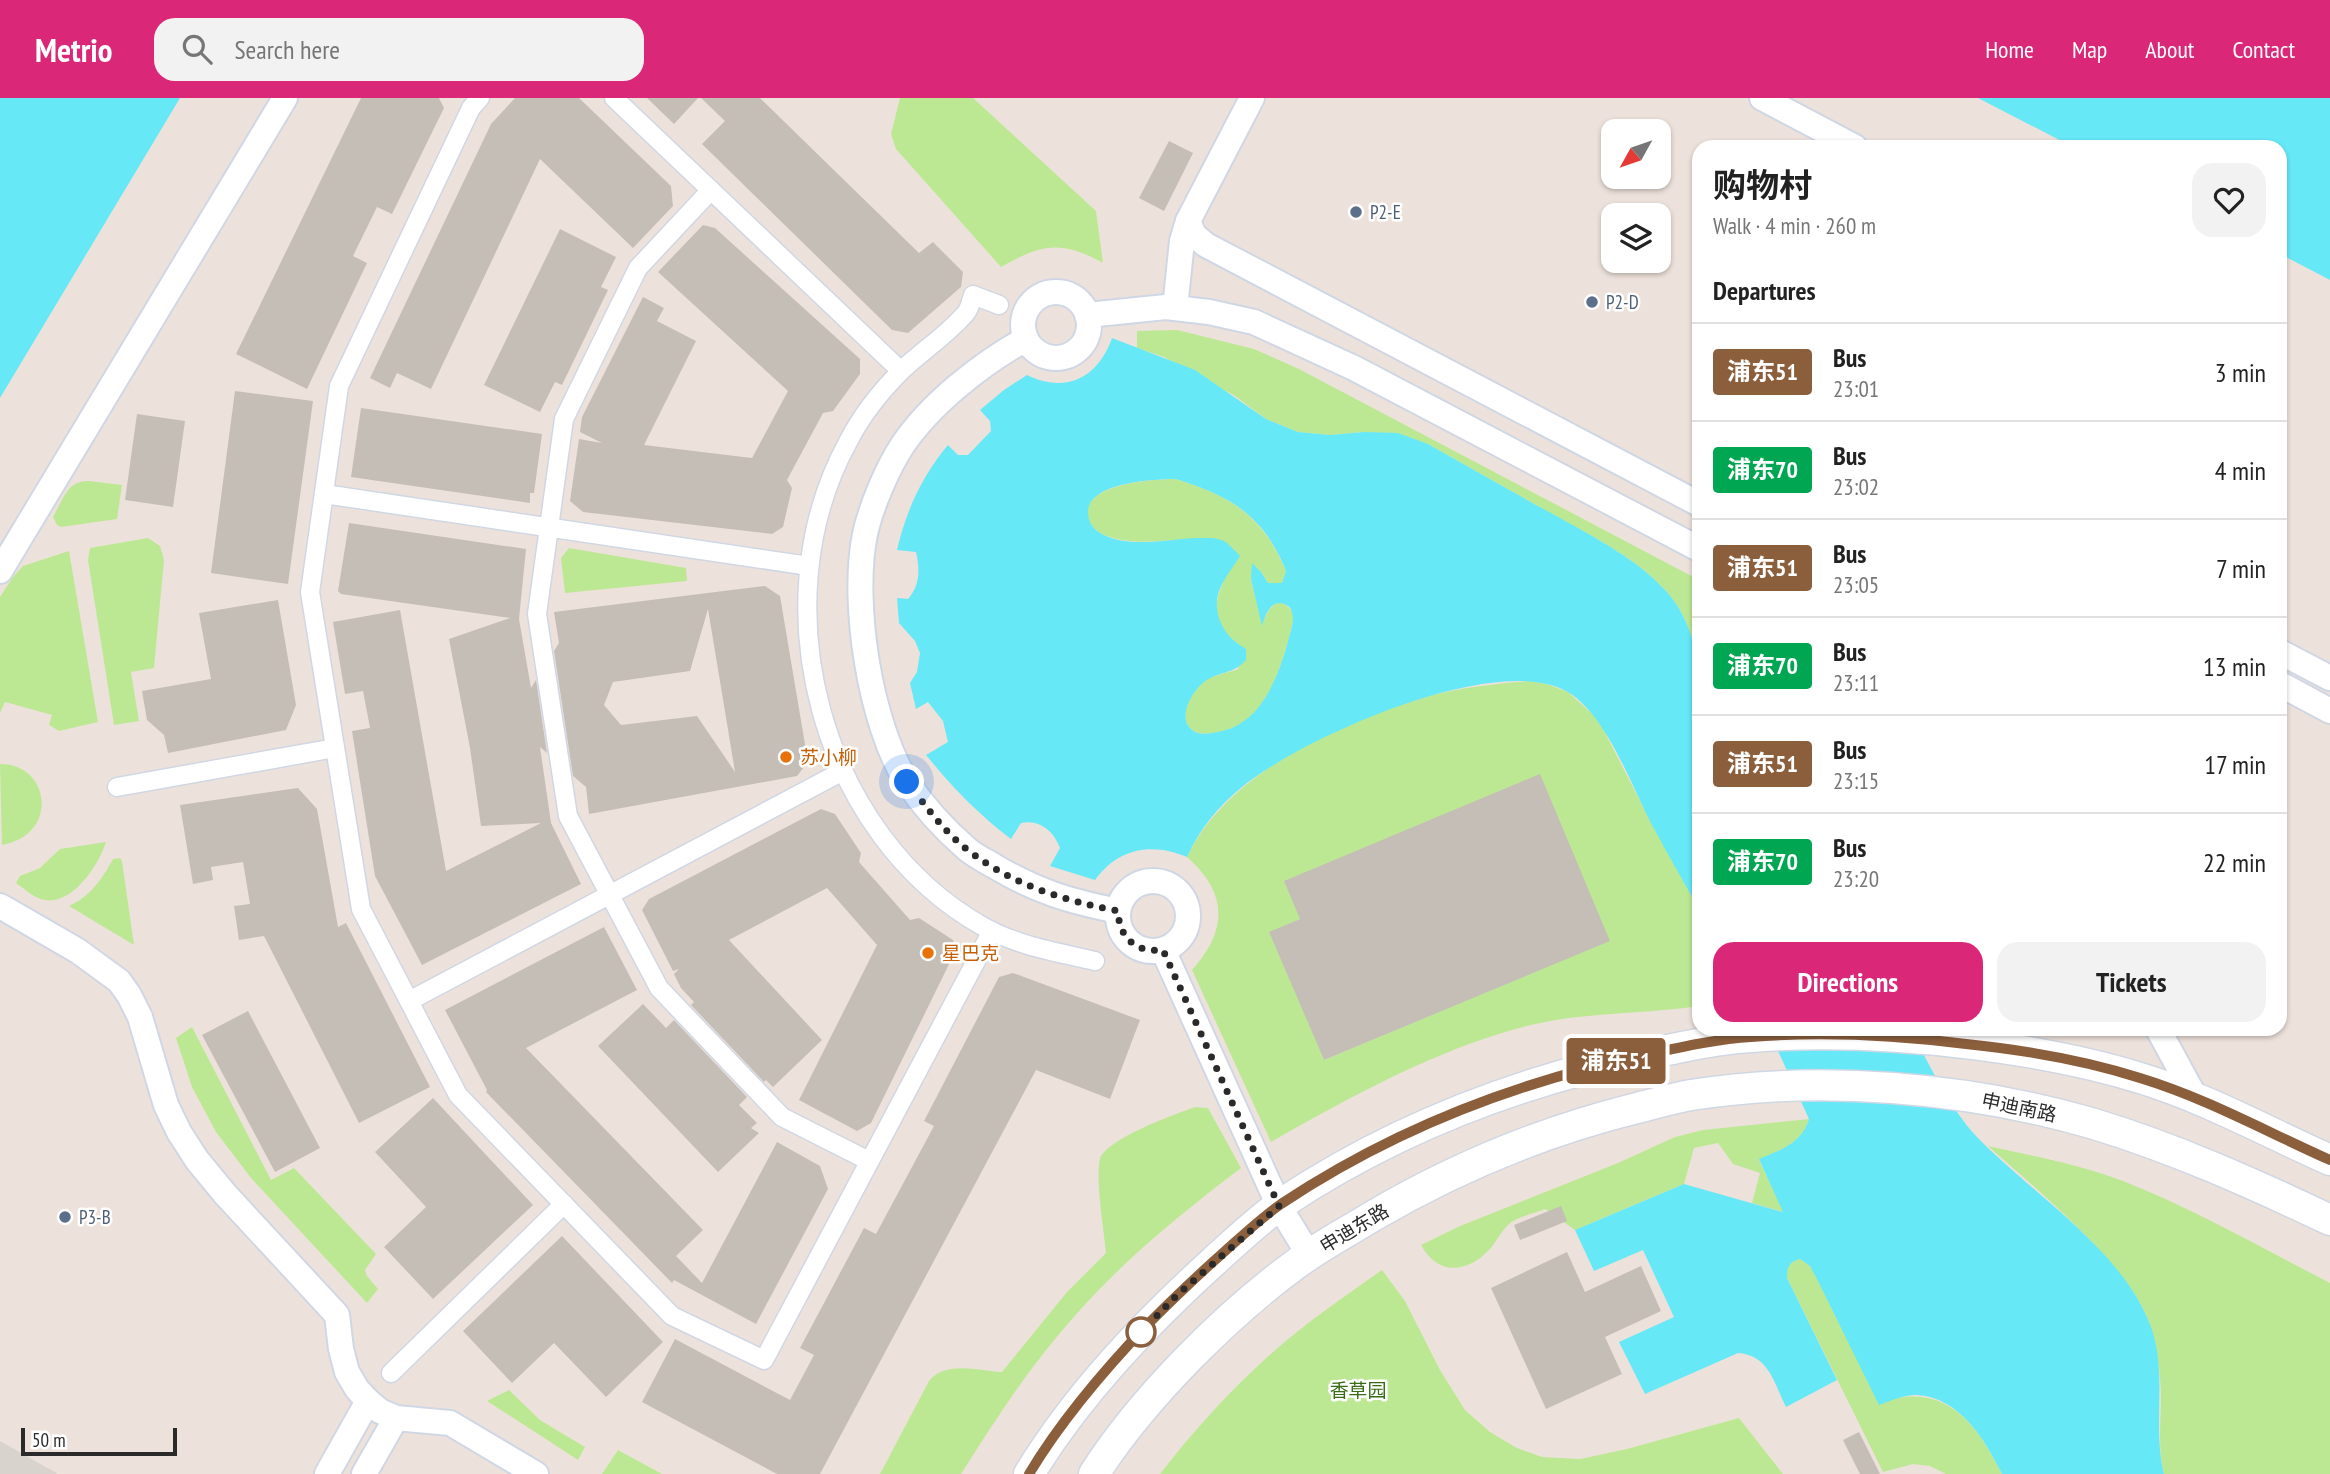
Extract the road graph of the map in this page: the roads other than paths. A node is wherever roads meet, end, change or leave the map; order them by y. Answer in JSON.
{"nodes":[{"id":1,"x":285,"y":98,"type":"edge"},
{"id":2,"x":481,"y":98,"type":"edge"},
{"id":3,"x":614,"y":98,"type":"edge"},
{"id":4,"x":1252,"y":98,"type":"edge"},
{"id":5,"x":1762,"y":98,"type":"edge"},
{"id":6,"x":1842,"y":140,"type":"edge"},
{"id":7,"x":712,"y":190,"type":"junction"},
{"id":8,"x":1188,"y":221,"type":"junction"},
{"id":9,"x":999,"y":305,"type":"dead end"},
{"id":10,"x":1175,"y":309,"type":"junction"},
{"id":11,"x":1087,"y":315,"type":"junction"},
{"id":12,"x":1026,"y":339,"type":"junction"},
{"id":13,"x":901,"y":371,"type":"junction"},
{"id":14,"x":324,"y":494,"type":"junction"},
{"id":15,"x":1692,"y":500,"type":"edge"},
{"id":16,"x":549,"y":528,"type":"junction"},
{"id":17,"x":1692,"y":546,"type":"edge"},
{"id":18,"x":809,"y":566,"type":"junction"},
{"id":19,"x":0,"y":571,"type":"edge"},
{"id":20,"x":2287,"y":656,"type":"edge"},
{"id":21,"x":2330,"y":678,"type":"edge"},
{"id":22,"x":2287,"y":688,"type":"edge"},
{"id":23,"x":2330,"y":710,"type":"edge"},
{"id":24,"x":335,"y":748,"type":"junction"},
{"id":25,"x":843,"y":771,"type":"junction"},
{"id":26,"x":117,"y":787,"type":"dead end"},
{"id":27,"x":609,"y":895,"type":"junction"},
{"id":28,"x":0,"y":906,"type":"edge"},
{"id":29,"x":1118,"y":911,"type":"junction"},
{"id":30,"x":992,"y":931,"type":"junction"},
{"id":31,"x":1163,"y":950,"type":"junction"},
{"id":32,"x":1095,"y":961,"type":"dead end"},
{"id":33,"x":409,"y":1001,"type":"junction"},
{"id":34,"x":1787,"y":1036,"type":"edge"},
{"id":35,"x":1884,"y":1036,"type":"edge"},
{"id":36,"x":2162,"y":1036,"type":"edge"},
{"id":37,"x":1689,"y":1095,"type":"joint"},
{"id":38,"x":2195,"y":1097,"type":"junction"},
{"id":39,"x":2330,"y":1160,"type":"edge"},
{"id":40,"x":869,"y":1161,"type":"junction"},
{"id":41,"x":564,"y":1205,"type":"junction"},
{"id":42,"x":1279,"y":1206,"type":"junction"},
{"id":43,"x":2330,"y":1219,"type":"edge"},
{"id":44,"x":1309,"y":1255,"type":"junction"},
{"id":45,"x":391,"y":1373,"type":"dead end"},
{"id":46,"x":368,"y":1401,"type":"junction"},
{"id":47,"x":396,"y":1418,"type":"junction"},
{"id":48,"x":327,"y":1474,"type":"edge"},
{"id":49,"x":364,"y":1474,"type":"edge"},
{"id":50,"x":536,"y":1474,"type":"edge"},
{"id":51,"x":1029,"y":1474,"type":"edge"},
{"id":52,"x":1094,"y":1474,"type":"edge"}],
"edges":[{"from":1,"to":19,"type":"street"},
{"from":2,"to":14,"type":"street"},
{"from":3,"to":7,"type":"street"},
{"from":4,"to":8,"type":"street"},
{"from":5,"to":6,"type":"street"},
{"from":7,"to":13,"type":"street"},
{"from":7,"to":16,"type":"street"},
{"from":8,"to":10,"type":"street"},
{"from":8,"to":15,"type":"street"},
{"from":9,"to":13,"type":"street"},
{"from":10,"to":11,"type":"street"},
{"from":10,"to":17,"type":"street"},
{"from":11,"to":12,"type":"street"},
{"from":11,"to":12,"type":"street"},
{"from":12,"to":29,"type":"street"},
{"from":13,"to":18,"type":"street"},
{"from":14,"to":16,"type":"street"},
{"from":14,"to":24,"type":"street"},
{"from":16,"to":18,"type":"street"},
{"from":16,"to":27,"type":"street"},
{"from":18,"to":25,"type":"street"},
{"from":20,"to":21,"type":"street"},
{"from":22,"to":23,"type":"street"},
{"from":24,"to":26,"type":"street"},
{"from":24,"to":33,"type":"street"},
{"from":25,"to":27,"type":"street"},
{"from":25,"to":30,"type":"street"},
{"from":27,"to":33,"type":"street"},
{"from":27,"to":40,"type":"street"},
{"from":28,"to":46,"type":"street"},
{"from":29,"to":31,"type":"street"},
{"from":29,"to":31,"type":"street"},
{"from":30,"to":32,"type":"street"},
{"from":30,"to":40,"type":"street"},
{"from":31,"to":42,"type":"street"},
{"from":33,"to":41,"type":"street"},
{"from":34,"to":42,"type":"street"},
{"from":35,"to":38,"type":"street"},
{"from":36,"to":38,"type":"street"},
{"from":37,"to":43,"type":"street","name":"申迪南路"},
{"from":37,"to":44,"type":"street","name":"申迪东路"},
{"from":38,"to":39,"type":"street"},
{"from":40,"to":41,"type":"street"},
{"from":41,"to":45,"type":"street"},
{"from":42,"to":44,"type":"street"},
{"from":42,"to":51,"type":"street"},
{"from":44,"to":52,"type":"street","name":"申迪东路"},
{"from":46,"to":47,"type":"street"},
{"from":46,"to":48,"type":"street"},
{"from":47,"to":49,"type":"street"},
{"from":47,"to":50,"type":"street"}]}
